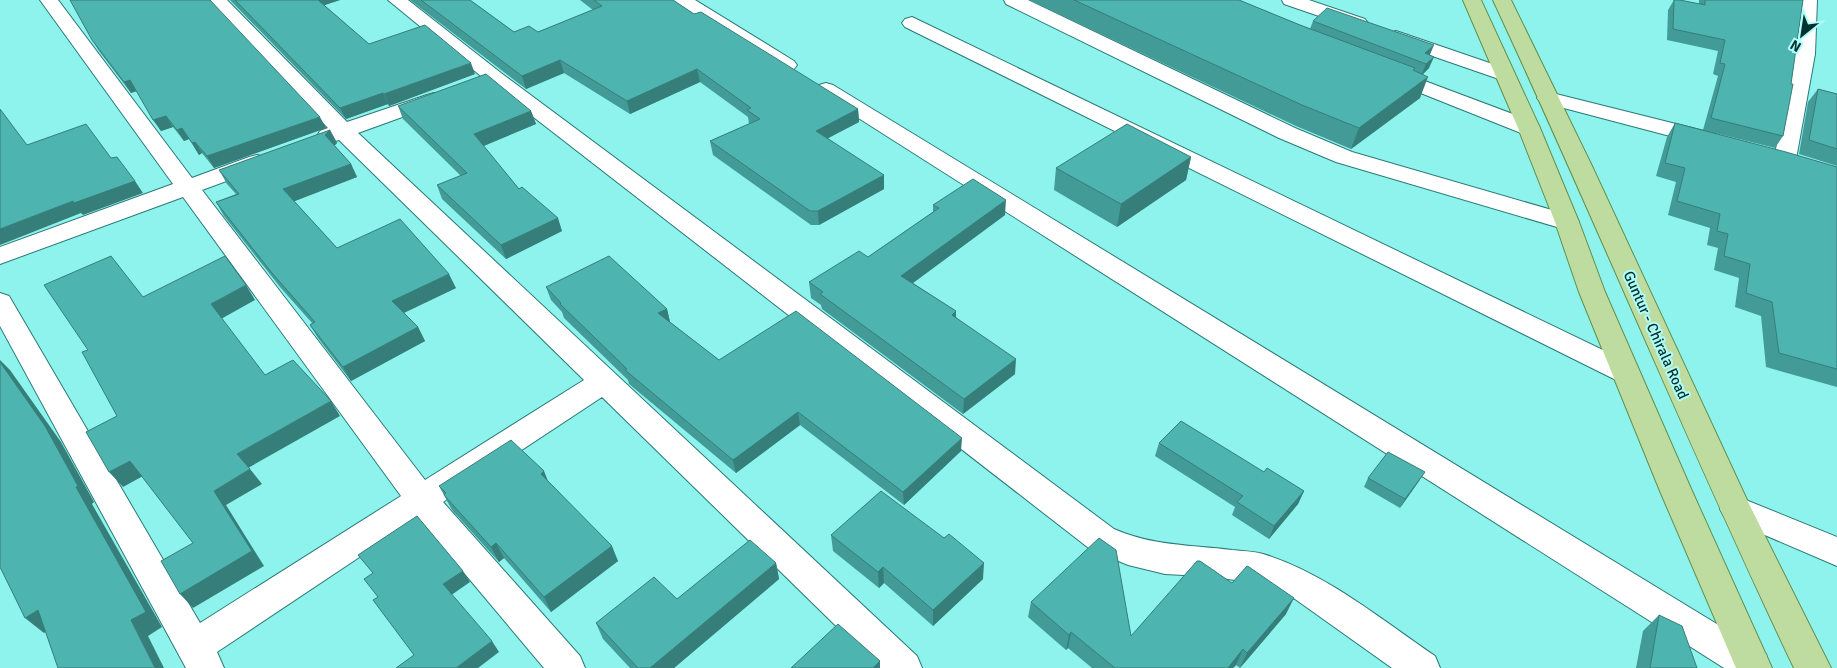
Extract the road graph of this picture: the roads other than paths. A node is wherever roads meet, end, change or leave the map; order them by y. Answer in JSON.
{"nodes":[{"id":1,"x":49,"y":0,"type":"edge"},
{"id":2,"x":217,"y":0,"type":"edge"},
{"id":3,"x":397,"y":0,"type":"edge"},
{"id":4,"x":682,"y":0,"type":"edge"},
{"id":5,"x":1013,"y":0,"type":"edge"},
{"id":6,"x":1291,"y":0,"type":"edge"},
{"id":7,"x":1472,"y":0,"type":"edge"},
{"id":8,"x":1502,"y":0,"type":"edge"},
{"id":9,"x":1808,"y":0,"type":"edge"},
{"id":10,"x":912,"y":23,"type":"dead end"},
{"id":11,"x":1374,"y":67,"type":"edge"},
{"id":12,"x":1503,"y":74,"type":"junction"},
{"id":13,"x":494,"y":77,"type":"junction"},
{"id":14,"x":1548,"y":98,"type":"junction"},
{"id":15,"x":1528,"y":128,"type":"junction"},
{"id":16,"x":343,"y":131,"type":"junction"},
{"id":17,"x":306,"y":144,"type":"edge"},
{"id":18,"x":1728,"y":144,"type":"edge"},
{"id":19,"x":278,"y":154,"type":"edge"},
{"id":20,"x":1784,"y":159,"type":"edge"},
{"id":21,"x":186,"y":187,"type":"junction"},
{"id":22,"x":1567,"y":222,"type":"junction"},
{"id":23,"x":0,"y":256,"type":"edge"},
{"id":24,"x":0,"y":302,"type":"edge"},
{"id":25,"x":1626,"y":372,"type":"junction"},
{"id":26,"x":604,"y":381,"type":"junction"},
{"id":27,"x":422,"y":500,"type":"junction"},
{"id":28,"x":1736,"y":509,"type":"junction"},
{"id":29,"x":1837,"y":552,"type":"edge"},
{"id":30,"x":200,"y":658,"type":"edge"},
{"id":31,"x":1753,"y":667,"type":"edge"},
{"id":32,"x":567,"y":668,"type":"edge"},
{"id":33,"x":904,"y":668,"type":"edge"},
{"id":34,"x":1422,"y":668,"type":"edge"},
{"id":35,"x":1813,"y":668,"type":"edge"}],
"edges":[{"from":1,"to":21,"type":"street"},
{"from":2,"to":16,"type":"street"},
{"from":3,"to":13,"type":"street"},
{"from":4,"to":31,"type":"street"},
{"from":5,"to":22,"type":"street"},
{"from":6,"to":12,"type":"street"},
{"from":7,"to":12,"type":"main road"},
{"from":8,"to":14,"type":"main road","name":"Guntur - Chirala Road"},
{"from":9,"to":20,"type":"street"},
{"from":10,"to":25,"type":"street"},
{"from":11,"to":15,"type":"street"},
{"from":12,"to":15,"type":"main road"},
{"from":13,"to":16,"type":"street"},
{"from":13,"to":34,"type":"street"},
{"from":14,"to":18,"type":"street"},
{"from":14,"to":28,"type":"main road","name":"Guntur - Chirala Road"},
{"from":15,"to":22,"type":"main road"},
{"from":16,"to":17,"type":"street"},
{"from":16,"to":26,"type":"street"},
{"from":19,"to":21,"type":"street"},
{"from":21,"to":23,"type":"street"},
{"from":21,"to":27,"type":"street"},
{"from":22,"to":25,"type":"main road"},
{"from":24,"to":30,"type":"street"},
{"from":25,"to":31,"type":"main road"},
{"from":26,"to":27,"type":"street"},
{"from":26,"to":33,"type":"street"},
{"from":27,"to":30,"type":"street"},
{"from":27,"to":32,"type":"street"},
{"from":28,"to":29,"type":"street"},
{"from":28,"to":35,"type":"main road","name":"Guntur - Chirala Road"}]}
